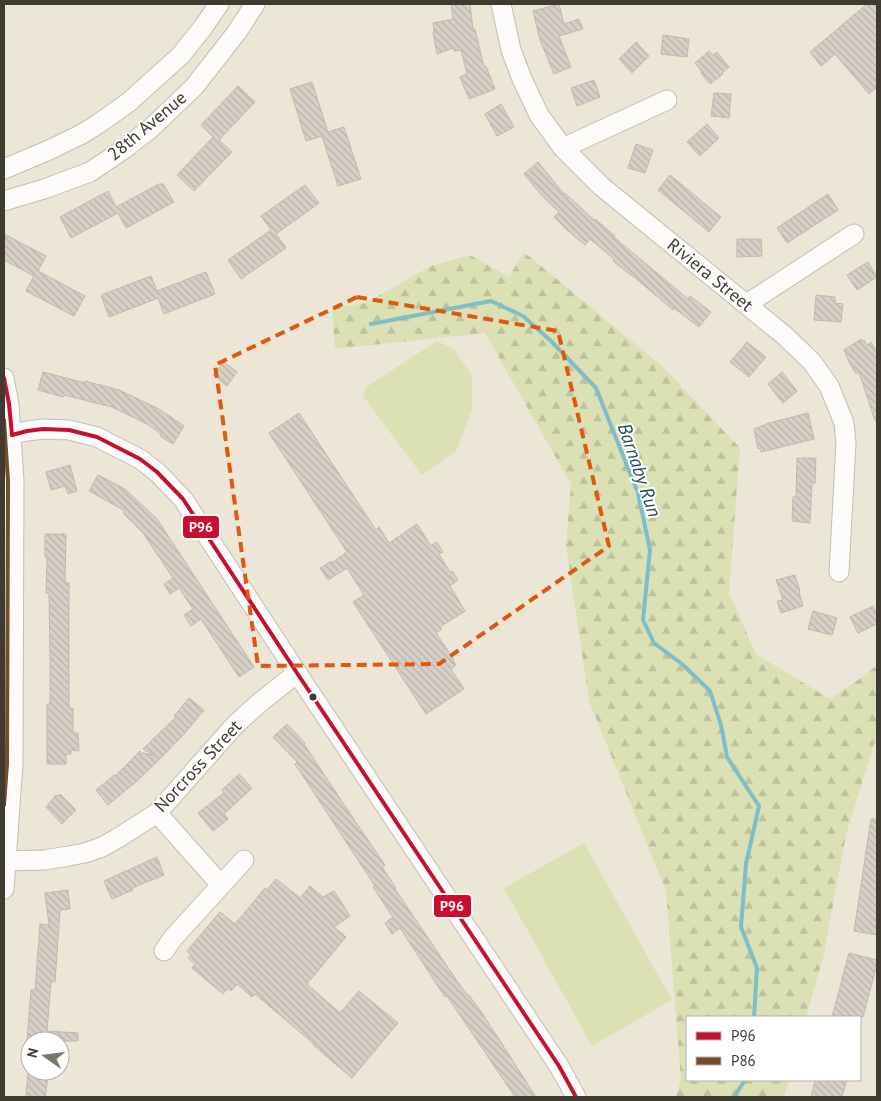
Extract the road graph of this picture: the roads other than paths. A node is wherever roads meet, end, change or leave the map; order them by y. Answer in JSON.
{"nodes":[{"id":1,"x":219,"y":4,"type":"edge"},
{"id":2,"x":255,"y":4,"type":"edge"},
{"id":3,"x":501,"y":4,"type":"edge"},
{"id":4,"x":667,"y":100,"type":"dead end"},
{"id":5,"x":563,"y":148,"type":"junction"},
{"id":6,"x":4,"y":169,"type":"edge"},
{"id":7,"x":4,"y":201,"type":"edge"},
{"id":8,"x":854,"y":234,"type":"dead end"},
{"id":9,"x":747,"y":304,"type":"junction"},
{"id":10,"x":4,"y":378,"type":"edge"},
{"id":11,"x":8,"y":436,"type":"edge"},
{"id":12,"x":840,"y":572,"type":"dead end"},
{"id":13,"x":8,"y":661,"type":"edge"},
{"id":14,"x":298,"y":674,"type":"junction"},
{"id":15,"x":156,"y":813,"type":"junction"},
{"id":16,"x":244,"y":860,"type":"dead end"},
{"id":17,"x":5,"y":861,"type":"edge"},
{"id":18,"x":221,"y":885,"type":"junction"},
{"id":19,"x":4,"y":889,"type":"edge"},
{"id":20,"x":164,"y":951,"type":"dead end"},
{"id":21,"x":576,"y":1097,"type":"edge"}],
"edges":[{"from":1,"to":6,"type":"street","name":"28th Avenue"},
{"from":2,"to":7,"type":"street","name":"28th Avenue"},
{"from":3,"to":5,"type":"street","name":"Riviera Street"},
{"from":4,"to":5,"type":"street"},
{"from":5,"to":9,"type":"street","name":"Riviera Street"},
{"from":8,"to":9,"type":"street"},
{"from":9,"to":12,"type":"street","name":"Riviera Street"},
{"from":10,"to":11,"type":"street"},
{"from":11,"to":13,"type":"street"},
{"from":11,"to":14,"type":"street"},
{"from":13,"to":17,"type":"street"},
{"from":14,"to":15,"type":"street","name":"Norcross Street"},
{"from":14,"to":21,"type":"street"},
{"from":15,"to":17,"type":"street","name":"Norcross Street"},
{"from":15,"to":18,"type":"street"},
{"from":16,"to":18,"type":"street"},
{"from":17,"to":19,"type":"street"},
{"from":18,"to":20,"type":"street"}]}
